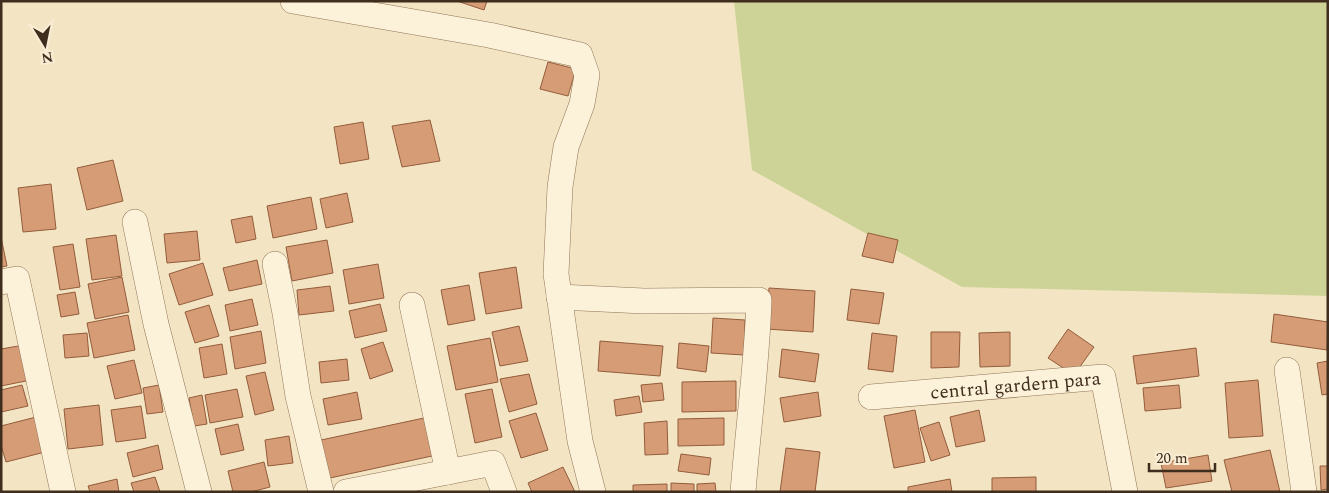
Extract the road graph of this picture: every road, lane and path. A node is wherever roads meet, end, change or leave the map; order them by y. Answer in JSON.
{"nodes":[{"id":1,"x":293,"y":1,"type":"edge"},
{"id":2,"x":135,"y":222,"type":"dead end"},
{"id":3,"x":274,"y":264,"type":"dead end"},
{"id":4,"x":1,"y":282,"type":"edge"},
{"id":5,"x":559,"y":297,"type":"junction"},
{"id":6,"x":412,"y":305,"type":"dead end"},
{"id":7,"x":1287,"y":370,"type":"dead end"},
{"id":8,"x":871,"y":397,"type":"dead end"},
{"id":9,"x":448,"y":472,"type":"junction"},
{"id":10,"x":63,"y":492,"type":"edge"},
{"id":11,"x":199,"y":492,"type":"edge"},
{"id":12,"x":321,"y":492,"type":"edge"},
{"id":13,"x":346,"y":492,"type":"edge"},
{"id":14,"x":504,"y":492,"type":"edge"},
{"id":15,"x":593,"y":492,"type":"edge"},
{"id":16,"x":743,"y":492,"type":"edge"},
{"id":17,"x":1125,"y":492,"type":"edge"},
{"id":18,"x":1304,"y":492,"type":"edge"}],
"edges":[{"from":1,"to":5,"type":"street"},
{"from":2,"to":11,"type":"street"},
{"from":3,"to":12,"type":"street"},
{"from":4,"to":10,"type":"street"},
{"from":5,"to":15,"type":"street"},
{"from":5,"to":16,"type":"street"},
{"from":6,"to":9,"type":"street"},
{"from":7,"to":18,"type":"street"},
{"from":8,"to":17,"type":"street","name":"central gardern para"},
{"from":9,"to":13,"type":"street"},
{"from":9,"to":14,"type":"street"}]}
